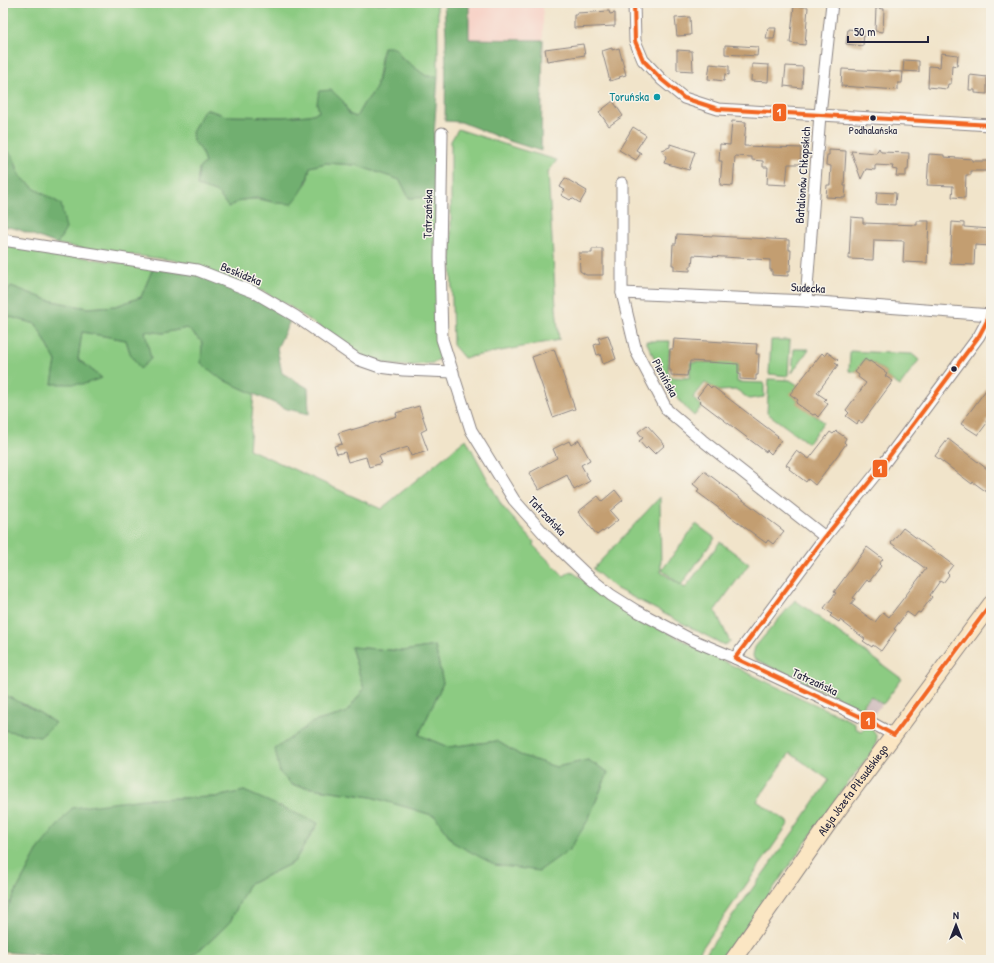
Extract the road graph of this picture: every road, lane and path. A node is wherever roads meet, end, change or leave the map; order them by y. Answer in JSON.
{"nodes":[{"id":1,"x":634,"y":3,"type":"edge"},
{"id":2,"x":832,"y":3,"type":"edge"},
{"id":3,"x":820,"y":114,"type":"junction"},
{"id":4,"x":991,"y":125,"type":"edge"},
{"id":5,"x":442,"y":133,"type":"dead end"},
{"id":6,"x":622,"y":183,"type":"dead end"},
{"id":7,"x":3,"y":240,"type":"edge"},
{"id":8,"x":622,"y":293,"type":"junction"},
{"id":9,"x":806,"y":301,"type":"junction"},
{"id":10,"x":989,"y":314,"type":"edge"},
{"id":11,"x":453,"y":372,"type":"junction"},
{"id":12,"x":825,"y":537,"type":"junction"},
{"id":13,"x":991,"y":604,"type":"edge"},
{"id":14,"x":735,"y":658,"type":"junction"},
{"id":15,"x":894,"y":735,"type":"junction"},
{"id":16,"x":732,"y":960,"type":"edge"}],
"edges":[{"from":1,"to":3,"type":"street"},
{"from":2,"to":3,"type":"street","name":"Batalionów Chłopskich"},
{"from":3,"to":4,"type":"street"},
{"from":3,"to":9,"type":"street","name":"Batalionów Chłopskich"},
{"from":5,"to":11,"type":"street","name":"Tatrzańska"},
{"from":6,"to":8,"type":"street","name":"Pienińska"},
{"from":7,"to":11,"type":"street","name":"Beskidzka"},
{"from":8,"to":9,"type":"street","name":"Sudecka"},
{"from":8,"to":12,"type":"street","name":"Pienińska"},
{"from":9,"to":10,"type":"street","name":"Sudecka"},
{"from":10,"to":12,"type":"street"},
{"from":11,"to":14,"type":"street","name":"Tatrzańska"},
{"from":12,"to":14,"type":"street"},
{"from":13,"to":15,"type":"main road","name":"Aleja Józefa Piłsudskiego"},
{"from":14,"to":15,"type":"street","name":"Tatrzańska"},
{"from":15,"to":16,"type":"main road","name":"Aleja Józefa Piłsudskiego"}]}
